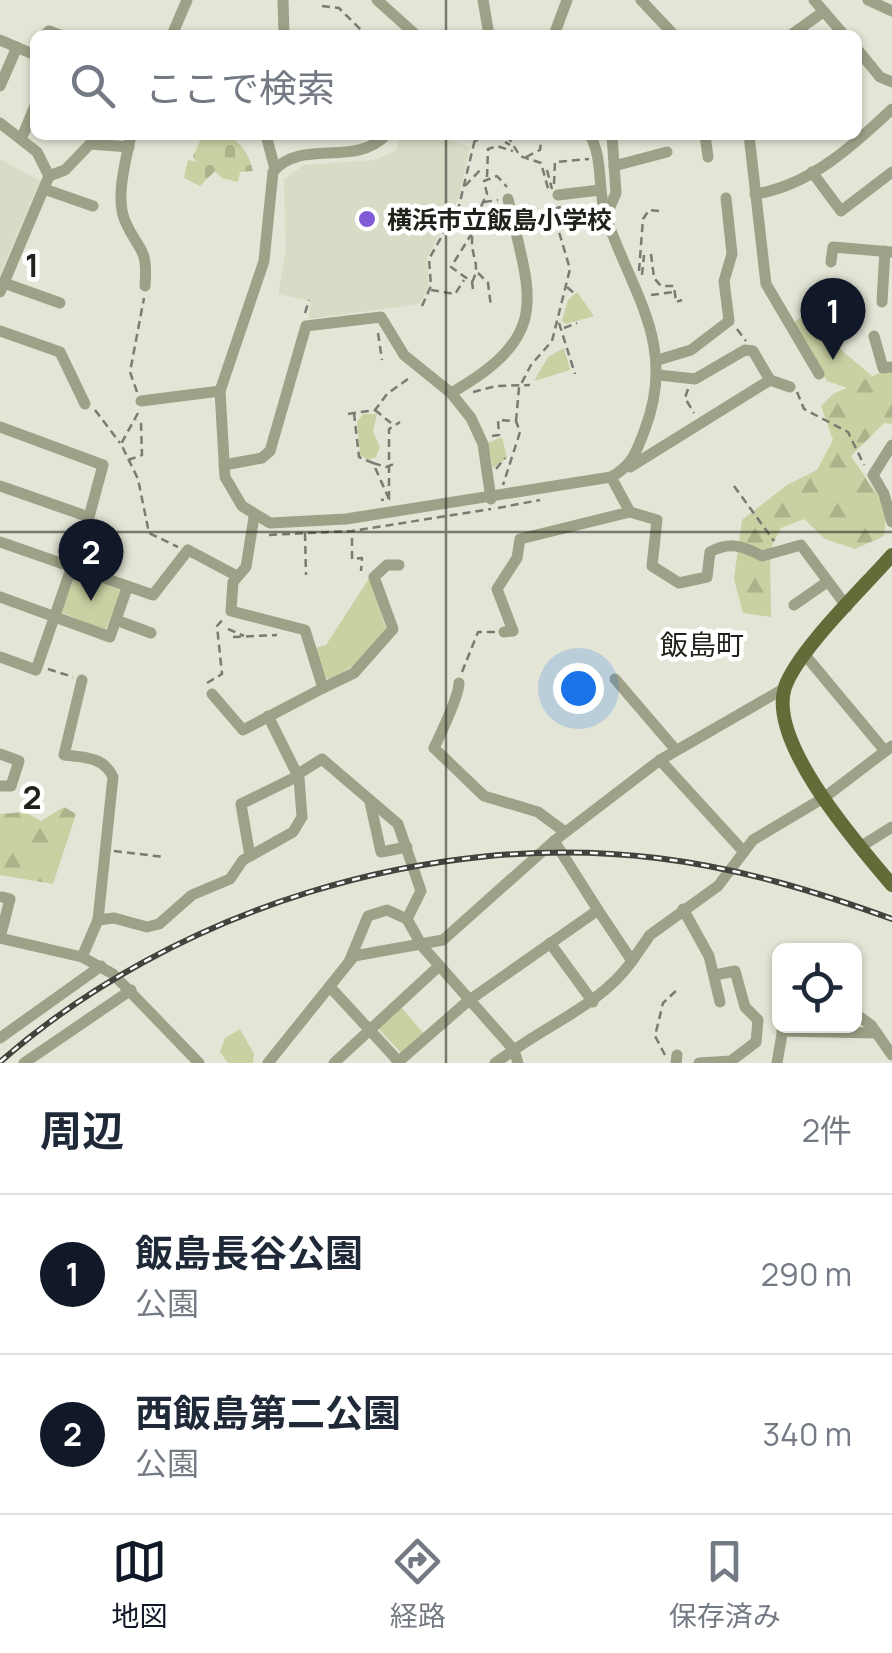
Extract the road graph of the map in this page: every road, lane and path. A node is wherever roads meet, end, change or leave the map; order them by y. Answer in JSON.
{"nodes":[{"id":1,"x":187,"y":0,"type":"edge"},
{"id":2,"x":283,"y":0,"type":"edge"},
{"id":3,"x":378,"y":0,"type":"edge"},
{"id":4,"x":483,"y":0,"type":"edge"},
{"id":5,"x":566,"y":0,"type":"edge"},
{"id":6,"x":868,"y":0,"type":"edge"},
{"id":7,"x":643,"y":1,"type":"edge"},
{"id":8,"x":818,"y":4,"type":"edge"},
{"id":9,"x":322,"y":6,"type":"dead end"},
{"id":10,"x":892,"y":11,"type":"edge"},
{"id":11,"x":174,"y":30,"type":"edge"},
{"id":12,"x":284,"y":30,"type":"edge"},
{"id":13,"x":361,"y":30,"type":"edge"},
{"id":14,"x":411,"y":30,"type":"edge"},
{"id":15,"x":488,"y":30,"type":"edge"},
{"id":16,"x":556,"y":30,"type":"edge"},
{"id":17,"x":668,"y":30,"type":"edge"},
{"id":18,"x":795,"y":30,"type":"edge"},
{"id":19,"x":840,"y":30,"type":"edge"},
{"id":20,"x":0,"y":40,"type":"edge"},
{"id":21,"x":25,"y":50,"type":"edge"},
{"id":22,"x":862,"y":55,"type":"edge"},
{"id":23,"x":892,"y":82,"type":"edge"},
{"id":24,"x":0,"y":86,"type":"edge"},
{"id":25,"x":892,"y":109,"type":"edge"},
{"id":26,"x":30,"y":118,"type":"edge"},
{"id":27,"x":0,"y":123,"type":"edge"},
{"id":28,"x":862,"y":136,"type":"edge"},
{"id":29,"x":22,"y":137,"type":"junction"},
{"id":30,"x":267,"y":140,"type":"edge"},
{"id":31,"x":378,"y":140,"type":"edge"},
{"id":32,"x":475,"y":140,"type":"edge"},
{"id":33,"x":478,"y":140,"type":"edge"},
{"id":34,"x":501,"y":140,"type":"edge"},
{"id":35,"x":507,"y":140,"type":"edge"},
{"id":36,"x":541,"y":140,"type":"edge"},
{"id":37,"x":592,"y":140,"type":"edge"},
{"id":38,"x":612,"y":140,"type":"edge"},
{"id":39,"x":706,"y":140,"type":"edge"},
{"id":40,"x":749,"y":140,"type":"edge"},
{"id":41,"x":858,"y":140,"type":"edge"},
{"id":42,"x":130,"y":141,"type":"edge"},
{"id":43,"x":474,"y":144,"type":"junction"},
{"id":44,"x":497,"y":146,"type":"junction"},
{"id":45,"x":514,"y":152,"type":"junction"},
{"id":46,"x":667,"y":152,"type":"dead end"},
{"id":47,"x":708,"y":157,"type":"dead end"},
{"id":48,"x":526,"y":158,"type":"junction"},
{"id":49,"x":592,"y":159,"type":"dead end"},
{"id":50,"x":614,"y":166,"type":"junction"},
{"id":51,"x":486,"y":167,"type":"junction"},
{"id":52,"x":274,"y":168,"type":"junction"},
{"id":53,"x":546,"y":170,"type":"junction"},
{"id":54,"x":812,"y":172,"type":"junction"},
{"id":55,"x":892,"y":172,"type":"edge"},
{"id":56,"x":49,"y":176,"type":"junction"},
{"id":57,"x":487,"y":177,"type":"junction"},
{"id":58,"x":464,"y":186,"type":"junction"},
{"id":59,"x":44,"y":189,"type":"junction"},
{"id":60,"x":600,"y":190,"type":"junction"},
{"id":61,"x":558,"y":194,"type":"dead end"},
{"id":62,"x":755,"y":194,"type":"junction"},
{"id":63,"x":726,"y":198,"type":"dead end"},
{"id":64,"x":508,"y":200,"type":"junction"},
{"id":65,"x":484,"y":202,"type":"junction"},
{"id":66,"x":93,"y":206,"type":"dead end"},
{"id":67,"x":659,"y":211,"type":"dead end"},
{"id":68,"x":606,"y":216,"type":"junction"},
{"id":69,"x":475,"y":229,"type":"junction"},
{"id":70,"x":888,"y":252,"type":"edge"},
{"id":71,"x":643,"y":255,"type":"junction"},
{"id":72,"x":476,"y":256,"type":"junction"},
{"id":73,"x":484,"y":256,"type":"dead end"},
{"id":74,"x":832,"y":262,"type":"dead end"},
{"id":75,"x":477,"y":272,"type":"junction"},
{"id":76,"x":637,"y":277,"type":"dead end"},
{"id":77,"x":465,"y":279,"type":"junction"},
{"id":78,"x":472,"y":282,"type":"junction"},
{"id":79,"x":146,"y":286,"type":"joint"},
{"id":80,"x":641,"y":286,"type":"dead end"},
{"id":81,"x":2,"y":288,"type":"edge"},
{"id":82,"x":565,"y":288,"type":"junction"},
{"id":83,"x":473,"y":289,"type":"dead end"},
{"id":84,"x":429,"y":290,"type":"junction"},
{"id":85,"x":675,"y":292,"type":"junction"},
{"id":86,"x":572,"y":294,"type":"dead end"},
{"id":87,"x":644,"y":295,"type":"dead end"},
{"id":88,"x":308,"y":300,"type":"dead end"},
{"id":89,"x":682,"y":300,"type":"dead end"},
{"id":90,"x":60,"y":302,"type":"dead end"},
{"id":91,"x":882,"y":302,"type":"dead end"},
{"id":92,"x":492,"y":304,"type":"dead end"},
{"id":93,"x":422,"y":306,"type":"dead end"},
{"id":94,"x":376,"y":317,"type":"junction"},
{"id":95,"x":302,"y":322,"type":"dead end"},
{"id":96,"x":557,"y":322,"type":"junction"},
{"id":97,"x":577,"y":323,"type":"dead end"},
{"id":98,"x":735,"y":327,"type":"dead end"},
{"id":99,"x":563,"y":329,"type":"junction"},
{"id":100,"x":556,"y":330,"type":"junction"},
{"id":101,"x":0,"y":331,"type":"edge"},
{"id":102,"x":874,"y":336,"type":"dead end"},
{"id":103,"x":744,"y":338,"type":"dead end"},
{"id":104,"x":548,"y":347,"type":"junction"},
{"id":105,"x":552,"y":354,"type":"dead end"},
{"id":106,"x":382,"y":360,"type":"dead end"},
{"id":107,"x":535,"y":360,"type":"junction"},
{"id":108,"x":658,"y":360,"type":"junction"},
{"id":109,"x":541,"y":365,"type":"dead end"},
{"id":110,"x":892,"y":367,"type":"edge"},
{"id":111,"x":419,"y":371,"type":"junction"},
{"id":112,"x":574,"y":374,"type":"dead end"},
{"id":113,"x":819,"y":374,"type":"dead end"},
{"id":114,"x":659,"y":375,"type":"junction"},
{"id":115,"x":770,"y":380,"type":"junction"},
{"id":116,"x":690,"y":384,"type":"dead end"},
{"id":117,"x":530,"y":385,"type":"dead end"},
{"id":118,"x":794,"y":386,"type":"joint"},
{"id":119,"x":519,"y":388,"type":"junction"},
{"id":120,"x":220,"y":391,"type":"junction"},
{"id":121,"x":451,"y":393,"type":"junction"},
{"id":122,"x":464,"y":397,"type":"dead end"},
{"id":123,"x":87,"y":398,"type":"joint"},
{"id":124,"x":141,"y":401,"type":"junction"},
{"id":125,"x":375,"y":410,"type":"junction"},
{"id":126,"x":354,"y":413,"type":"junction"},
{"id":127,"x":348,"y":414,"type":"dead end"},
{"id":128,"x":135,"y":419,"type":"junction"},
{"id":129,"x":516,"y":421,"type":"junction"},
{"id":130,"x":400,"y":422,"type":"dead end"},
{"id":131,"x":700,"y":422,"type":"junction"},
{"id":132,"x":392,"y":424,"type":"junction"},
{"id":133,"x":0,"y":427,"type":"edge"},
{"id":134,"x":487,"y":436,"type":"dead end"},
{"id":135,"x":520,"y":438,"type":"junction"},
{"id":136,"x":530,"y":438,"type":"dead end"},
{"id":137,"x":120,"y":444,"type":"junction"},
{"id":138,"x":892,"y":445,"type":"edge"},
{"id":139,"x":505,"y":458,"type":"dead end"},
{"id":140,"x":128,"y":460,"type":"junction"},
{"id":141,"x":373,"y":463,"type":"junction"},
{"id":142,"x":394,"y":464,"type":"dead end"},
{"id":143,"x":224,"y":465,"type":"junction"},
{"id":144,"x":386,"y":467,"type":"junction"},
{"id":145,"x":628,"y":468,"type":"junction"},
{"id":146,"x":494,"y":470,"type":"dead end"},
{"id":147,"x":874,"y":472,"type":"junction"},
{"id":148,"x":611,"y":477,"type":"junction"},
{"id":149,"x":0,"y":486,"type":"edge"},
{"id":150,"x":503,"y":486,"type":"dead end"},
{"id":151,"x":734,"y":486,"type":"dead end"},
{"id":152,"x":389,"y":499,"type":"junction"},
{"id":153,"x":491,"y":499,"type":"junction"},
{"id":154,"x":381,"y":500,"type":"dead end"},
{"id":155,"x":390,"y":510,"type":"dead end"},
{"id":156,"x":630,"y":512,"type":"junction"},
{"id":157,"x":89,"y":517,"type":"junction"},
{"id":158,"x":254,"y":517,"type":"junction"},
{"id":159,"x":892,"y":522,"type":"edge"},
{"id":160,"x":305,"y":533,"type":"dead end"},
{"id":161,"x":352,"y":538,"type":"dead end"},
{"id":162,"x":0,"y":542,"type":"edge"},
{"id":163,"x":174,"y":545,"type":"dead end"},
{"id":164,"x":781,"y":551,"type":"junction"},
{"id":165,"x":892,"y":555,"type":"edge"},
{"id":166,"x":399,"y":565,"type":"dead end"},
{"id":167,"x":72,"y":567,"type":"junction"},
{"id":168,"x":362,"y":571,"type":"dead end"},
{"id":169,"x":306,"y":575,"type":"dead end"},
{"id":170,"x":237,"y":576,"type":"junction"},
{"id":171,"x":826,"y":582,"type":"junction"},
{"id":172,"x":127,"y":588,"type":"junction"},
{"id":173,"x":0,"y":597,"type":"edge"},
{"id":174,"x":794,"y":605,"type":"dead end"},
{"id":175,"x":848,"y":607,"type":"junction"},
{"id":176,"x":231,"y":611,"type":"junction"},
{"id":177,"x":56,"y":616,"type":"junction"},
{"id":178,"x":116,"y":620,"type":"junction"},
{"id":179,"x":228,"y":629,"type":"dead end"},
{"id":180,"x":151,"y":632,"type":"dead end"},
{"id":181,"x":488,"y":632,"type":"dead end"},
{"id":182,"x":504,"y":632,"type":"dead end"},
{"id":183,"x":287,"y":634,"type":"dead end"},
{"id":184,"x":805,"y":655,"type":"junction"},
{"id":185,"x":0,"y":657,"type":"edge"},
{"id":186,"x":614,"y":679,"type":"dead end"},
{"id":187,"x":82,"y":680,"type":"joint"},
{"id":188,"x":42,"y":682,"type":"dead end"},
{"id":189,"x":459,"y":684,"type":"joint"},
{"id":190,"x":323,"y":688,"type":"junction"},
{"id":191,"x":785,"y":688,"type":"junction"},
{"id":192,"x":212,"y":694,"type":"joint"},
{"id":193,"x":268,"y":716,"type":"junction"},
{"id":194,"x":889,"y":748,"type":"edge"},
{"id":195,"x":674,"y":750,"type":"junction"},
{"id":196,"x":0,"y":754,"type":"edge"},
{"id":197,"x":660,"y":760,"type":"junction"},
{"id":198,"x":298,"y":775,"type":"junction"},
{"id":199,"x":0,"y":786,"type":"edge"},
{"id":200,"x":825,"y":798,"type":"junction"},
{"id":201,"x":370,"y":802,"type":"junction"},
{"id":202,"x":892,"y":827,"type":"edge"},
{"id":203,"x":560,"y":836,"type":"junction"},
{"id":204,"x":407,"y":848,"type":"junction"},
{"id":205,"x":860,"y":848,"type":"junction"},
{"id":206,"x":108,"y":850,"type":"junction"},
{"id":207,"x":744,"y":852,"type":"junction"},
{"id":208,"x":250,"y":856,"type":"junction"},
{"id":209,"x":164,"y":857,"type":"dead end"},
{"id":210,"x":892,"y":885,"type":"edge"},
{"id":211,"x":10,"y":899,"type":"edge"},
{"id":212,"x":683,"y":909,"type":"junction"},
{"id":213,"x":598,"y":910,"type":"junction"},
{"id":214,"x":408,"y":919,"type":"junction"},
{"id":215,"x":98,"y":920,"type":"junction"},
{"id":216,"x":4,"y":939,"type":"edge"},
{"id":217,"x":550,"y":944,"type":"junction"},
{"id":218,"x":422,"y":946,"type":"junction"},
{"id":219,"x":0,"y":950,"type":"edge"},
{"id":220,"x":82,"y":957,"type":"junction"},
{"id":221,"x":632,"y":961,"type":"junction"},
{"id":222,"x":349,"y":962,"type":"junction"},
{"id":223,"x":101,"y":966,"type":"junction"},
{"id":224,"x":439,"y":966,"type":"junction"},
{"id":225,"x":716,"y":975,"type":"junction"},
{"id":226,"x":331,"y":988,"type":"junction"},
{"id":227,"x":678,"y":989,"type":"dead end"},
{"id":228,"x":131,"y":990,"type":"junction"},
{"id":229,"x":468,"y":1001,"type":"junction"},
{"id":230,"x":594,"y":1002,"type":"junction"},
{"id":231,"x":720,"y":1002,"type":"dead end"},
{"id":232,"x":862,"y":1020,"type":"edge"},
{"id":233,"x":370,"y":1028,"type":"junction"},
{"id":234,"x":862,"y":1031,"type":"edge"},
{"id":235,"x":876,"y":1032,"type":"junction"},
{"id":236,"x":782,"y":1033,"type":"edge"},
{"id":237,"x":0,"y":1038,"type":"edge"},
{"id":238,"x":278,"y":1052,"type":"junction"},
{"id":239,"x":662,"y":1054,"type":"dead end"},
{"id":240,"x":892,"y":1055,"type":"edge"},
{"id":241,"x":516,"y":1056,"type":"edge"},
{"id":242,"x":399,"y":1062,"type":"edge"},
{"id":243,"x":24,"y":1063,"type":"edge"},
{"id":244,"x":199,"y":1063,"type":"edge"},
{"id":245,"x":268,"y":1063,"type":"edge"},
{"id":246,"x":288,"y":1063,"type":"edge"},
{"id":247,"x":334,"y":1063,"type":"edge"},
{"id":248,"x":495,"y":1063,"type":"edge"},
{"id":249,"x":699,"y":1063,"type":"edge"},
{"id":250,"x":777,"y":1063,"type":"edge"}],
"edges":[{"from":1,"to":11,"type":"street"},
{"from":2,"to":12,"type":"street"},
{"from":3,"to":14,"type":"street"},
{"from":4,"to":15,"type":"street"},
{"from":5,"to":16,"type":"street"},
{"from":6,"to":10,"type":"street"},
{"from":7,"to":17,"type":"street"},
{"from":8,"to":18,"type":"street"},
{"from":8,"to":19,"type":"street"},
{"from":9,"to":13,"type":"path"},
{"from":20,"to":21,"type":"street"},
{"from":21,"to":24,"type":"street"},
{"from":22,"to":23,"type":"street"},
{"from":25,"to":28,"type":"street"},
{"from":26,"to":29,"type":"street"},
{"from":27,"to":29,"type":"street"},
{"from":29,"to":56,"type":"street"},
{"from":30,"to":52,"type":"street"},
{"from":31,"to":52,"type":"street"},
{"from":32,"to":43,"type":"path"},
{"from":33,"to":43,"type":"path"},
{"from":34,"to":44,"type":"path"},
{"from":35,"to":45,"type":"path"},
{"from":36,"to":48,"type":"path"},
{"from":37,"to":60,"type":"street"},
{"from":38,"to":50,"type":"street"},
{"from":39,"to":47,"type":"street"},
{"from":40,"to":62,"type":"street"},
{"from":41,"to":54,"type":"street"},
{"from":42,"to":56,"type":"street"},
{"from":42,"to":79,"type":"street"},
{"from":43,"to":58,"type":"path"},
{"from":44,"to":45,"type":"path"},
{"from":44,"to":51,"type":"path"},
{"from":45,"to":48,"type":"path"},
{"from":46,"to":50,"type":"street"},
{"from":48,"to":53,"type":"path"},
{"from":49,"to":53,"type":"path"},
{"from":50,"to":68,"type":"street"},
{"from":51,"to":57,"type":"path"},
{"from":51,"to":58,"type":"path"},
{"from":52,"to":120,"type":"street"},
{"from":53,"to":82,"type":"path"},
{"from":54,"to":55,"type":"street"},
{"from":54,"to":62,"type":"street"},
{"from":56,"to":59,"type":"street"},
{"from":57,"to":64,"type":"path"},
{"from":57,"to":65,"type":"path"},
{"from":58,"to":84,"type":"path"},
{"from":59,"to":66,"type":"street"},
{"from":59,"to":81,"type":"street"},
{"from":60,"to":61,"type":"street"},
{"from":60,"to":68,"type":"street"},
{"from":62,"to":113,"type":"street"},
{"from":63,"to":108,"type":"street"},
{"from":64,"to":65,"type":"path"},
{"from":64,"to":121,"type":"street"},
{"from":65,"to":69,"type":"path"},
{"from":67,"to":71,"type":"path"},
{"from":68,"to":108,"type":"street"},
{"from":69,"to":72,"type":"path"},
{"from":69,"to":77,"type":"path"},
{"from":70,"to":74,"type":"street"},
{"from":70,"to":91,"type":"street"},
{"from":71,"to":76,"type":"path"},
{"from":71,"to":80,"type":"path"},
{"from":71,"to":85,"type":"path"},
{"from":72,"to":73,"type":"path"},
{"from":72,"to":75,"type":"path"},
{"from":75,"to":78,"type":"path"},
{"from":75,"to":92,"type":"path"},
{"from":77,"to":78,"type":"path"},
{"from":77,"to":84,"type":"path"},
{"from":78,"to":83,"type":"path"},
{"from":79,"to":124,"type":"path"},
{"from":81,"to":90,"type":"street"},
{"from":82,"to":86,"type":"path"},
{"from":82,"to":96,"type":"path"},
{"from":84,"to":93,"type":"path"},
{"from":85,"to":87,"type":"path"},
{"from":85,"to":89,"type":"path"},
{"from":88,"to":95,"type":"path"},
{"from":94,"to":106,"type":"path"},
{"from":94,"to":111,"type":"street"},
{"from":94,"to":143,"type":"street"},
{"from":96,"to":99,"type":"path"},
{"from":96,"to":100,"type":"path"},
{"from":97,"to":99,"type":"path"},
{"from":98,"to":103,"type":"path"},
{"from":99,"to":100,"type":"path"},
{"from":99,"to":112,"type":"path"},
{"from":100,"to":104,"type":"path"},
{"from":101,"to":123,"type":"street"},
{"from":102,"to":110,"type":"street"},
{"from":104,"to":105,"type":"path"},
{"from":104,"to":107,"type":"path"},
{"from":107,"to":109,"type":"path"},
{"from":107,"to":119,"type":"path"},
{"from":108,"to":114,"type":"street"},
{"from":111,"to":121,"type":"street"},
{"from":111,"to":125,"type":"path"},
{"from":114,"to":115,"type":"street"},
{"from":114,"to":145,"type":"street"},
{"from":115,"to":118,"type":"street"},
{"from":115,"to":131,"type":"street"},
{"from":116,"to":131,"type":"path"},
{"from":117,"to":119,"type":"path"},
{"from":118,"to":147,"type":"path"},
{"from":119,"to":122,"type":"path"},
{"from":119,"to":129,"type":"path"},
{"from":120,"to":124,"type":"street"},
{"from":120,"to":143,"type":"street"},
{"from":121,"to":153,"type":"street"},
{"from":123,"to":137,"type":"path"},
{"from":124,"to":128,"type":"path"},
{"from":125,"to":126,"type":"path"},
{"from":125,"to":132,"type":"path"},
{"from":126,"to":127,"type":"path"},
{"from":126,"to":141,"type":"path"},
{"from":128,"to":137,"type":"path"},
{"from":128,"to":140,"type":"path"},
{"from":129,"to":134,"type":"path"},
{"from":129,"to":135,"type":"path"},
{"from":130,"to":132,"type":"path"},
{"from":131,"to":145,"type":"street"},
{"from":132,"to":144,"type":"path"},
{"from":133,"to":157,"type":"street"},
{"from":135,"to":136,"type":"path"},
{"from":135,"to":150,"type":"path"},
{"from":137,"to":140,"type":"path"},
{"from":138,"to":147,"type":"street"},
{"from":139,"to":146,"type":"path"},
{"from":140,"to":163,"type":"path"},
{"from":141,"to":144,"type":"path"},
{"from":141,"to":152,"type":"path"},
{"from":142,"to":144,"type":"path"},
{"from":143,"to":158,"type":"street"},
{"from":144,"to":152,"type":"path"},
{"from":145,"to":148,"type":"street"},
{"from":147,"to":159,"type":"street"},
{"from":148,"to":153,"type":"street"},
{"from":148,"to":156,"type":"street"},
{"from":149,"to":157,"type":"street"},
{"from":151,"to":164,"type":"path"},
{"from":152,"to":154,"type":"path"},
{"from":152,"to":155,"type":"path"},
{"from":153,"to":158,"type":"street"},
{"from":156,"to":164,"type":"street"},
{"from":156,"to":182,"type":"street"},
{"from":157,"to":167,"type":"street"},
{"from":158,"to":170,"type":"street"},
{"from":160,"to":169,"type":"path"},
{"from":161,"to":168,"type":"path"},
{"from":162,"to":167,"type":"street"},
{"from":164,"to":171,"type":"street"},
{"from":165,"to":175,"type":"main road"},
{"from":166,"to":190,"type":"street"},
{"from":167,"to":172,"type":"street"},
{"from":167,"to":177,"type":"street"},
{"from":170,"to":172,"type":"street"},
{"from":170,"to":176,"type":"street"},
{"from":171,"to":174,"type":"street"},
{"from":171,"to":175,"type":"street"},
{"from":172,"to":178,"type":"street"},
{"from":173,"to":177,"type":"street"},
{"from":175,"to":184,"type":"main road"},
{"from":176,"to":190,"type":"street"},
{"from":176,"to":192,"type":"path"},
{"from":177,"to":178,"type":"street"},
{"from":177,"to":185,"type":"street"},
{"from":178,"to":180,"type":"street"},
{"from":179,"to":183,"type":"path"},
{"from":181,"to":189,"type":"path"},
{"from":184,"to":191,"type":"main road"},
{"from":184,"to":194,"type":"street"},
{"from":186,"to":195,"type":"street"},
{"from":187,"to":188,"type":"path"},
{"from":187,"to":206,"type":"street"},
{"from":189,"to":203,"type":"street"},
{"from":190,"to":193,"type":"street"},
{"from":191,"to":195,"type":"street"},
{"from":191,"to":200,"type":"main road"},
{"from":192,"to":193,"type":"street"},
{"from":193,"to":198,"type":"street"},
{"from":194,"to":200,"type":"street"},
{"from":195,"to":197,"type":"street"},
{"from":196,"to":199,"type":"street"},
{"from":197,"to":203,"type":"street"},
{"from":197,"to":207,"type":"street"},
{"from":198,"to":201,"type":"street"},
{"from":198,"to":208,"type":"street"},
{"from":198,"to":208,"type":"street"},
{"from":200,"to":205,"type":"main road"},
{"from":200,"to":207,"type":"street"},
{"from":201,"to":204,"type":"street"},
{"from":201,"to":204,"type":"street"},
{"from":202,"to":205,"type":"street"},
{"from":203,"to":213,"type":"street"},
{"from":203,"to":218,"type":"street"},
{"from":204,"to":214,"type":"street"},
{"from":205,"to":210,"type":"main road"},
{"from":206,"to":209,"type":"path"},
{"from":206,"to":215,"type":"street"},
{"from":207,"to":212,"type":"street"},
{"from":208,"to":215,"type":"street"},
{"from":211,"to":216,"type":"street"},
{"from":212,"to":221,"type":"street"},
{"from":212,"to":225,"type":"street"},
{"from":213,"to":217,"type":"street"},
{"from":213,"to":221,"type":"street"},
{"from":214,"to":218,"type":"street"},
{"from":214,"to":222,"type":"street"},
{"from":215,"to":220,"type":"street"},
{"from":216,"to":219,"type":"street"},
{"from":216,"to":220,"type":"street"},
{"from":217,"to":229,"type":"street"},
{"from":217,"to":230,"type":"street"},
{"from":218,"to":222,"type":"street"},
{"from":218,"to":224,"type":"street"},
{"from":220,"to":223,"type":"street"},
{"from":221,"to":230,"type":"street"},
{"from":222,"to":226,"type":"street"},
{"from":223,"to":228,"type":"street"},
{"from":223,"to":237,"type":"street"},
{"from":224,"to":229,"type":"street"},
{"from":224,"to":233,"type":"street"},
{"from":225,"to":231,"type":"street"},
{"from":225,"to":249,"type":"street"},
{"from":226,"to":233,"type":"street"},
{"from":226,"to":238,"type":"street"},
{"from":227,"to":239,"type":"path"},
{"from":228,"to":243,"type":"street"},
{"from":228,"to":244,"type":"street"},
{"from":229,"to":241,"type":"street"},
{"from":229,"to":242,"type":"street"},
{"from":230,"to":241,"type":"street"},
{"from":232,"to":235,"type":"street"},
{"from":233,"to":242,"type":"street"},
{"from":233,"to":247,"type":"street"},
{"from":234,"to":235,"type":"street"},
{"from":235,"to":240,"type":"street"},
{"from":236,"to":250,"type":"street"},
{"from":238,"to":245,"type":"street"},
{"from":238,"to":246,"type":"street"},
{"from":241,"to":248,"type":"street"}]}
